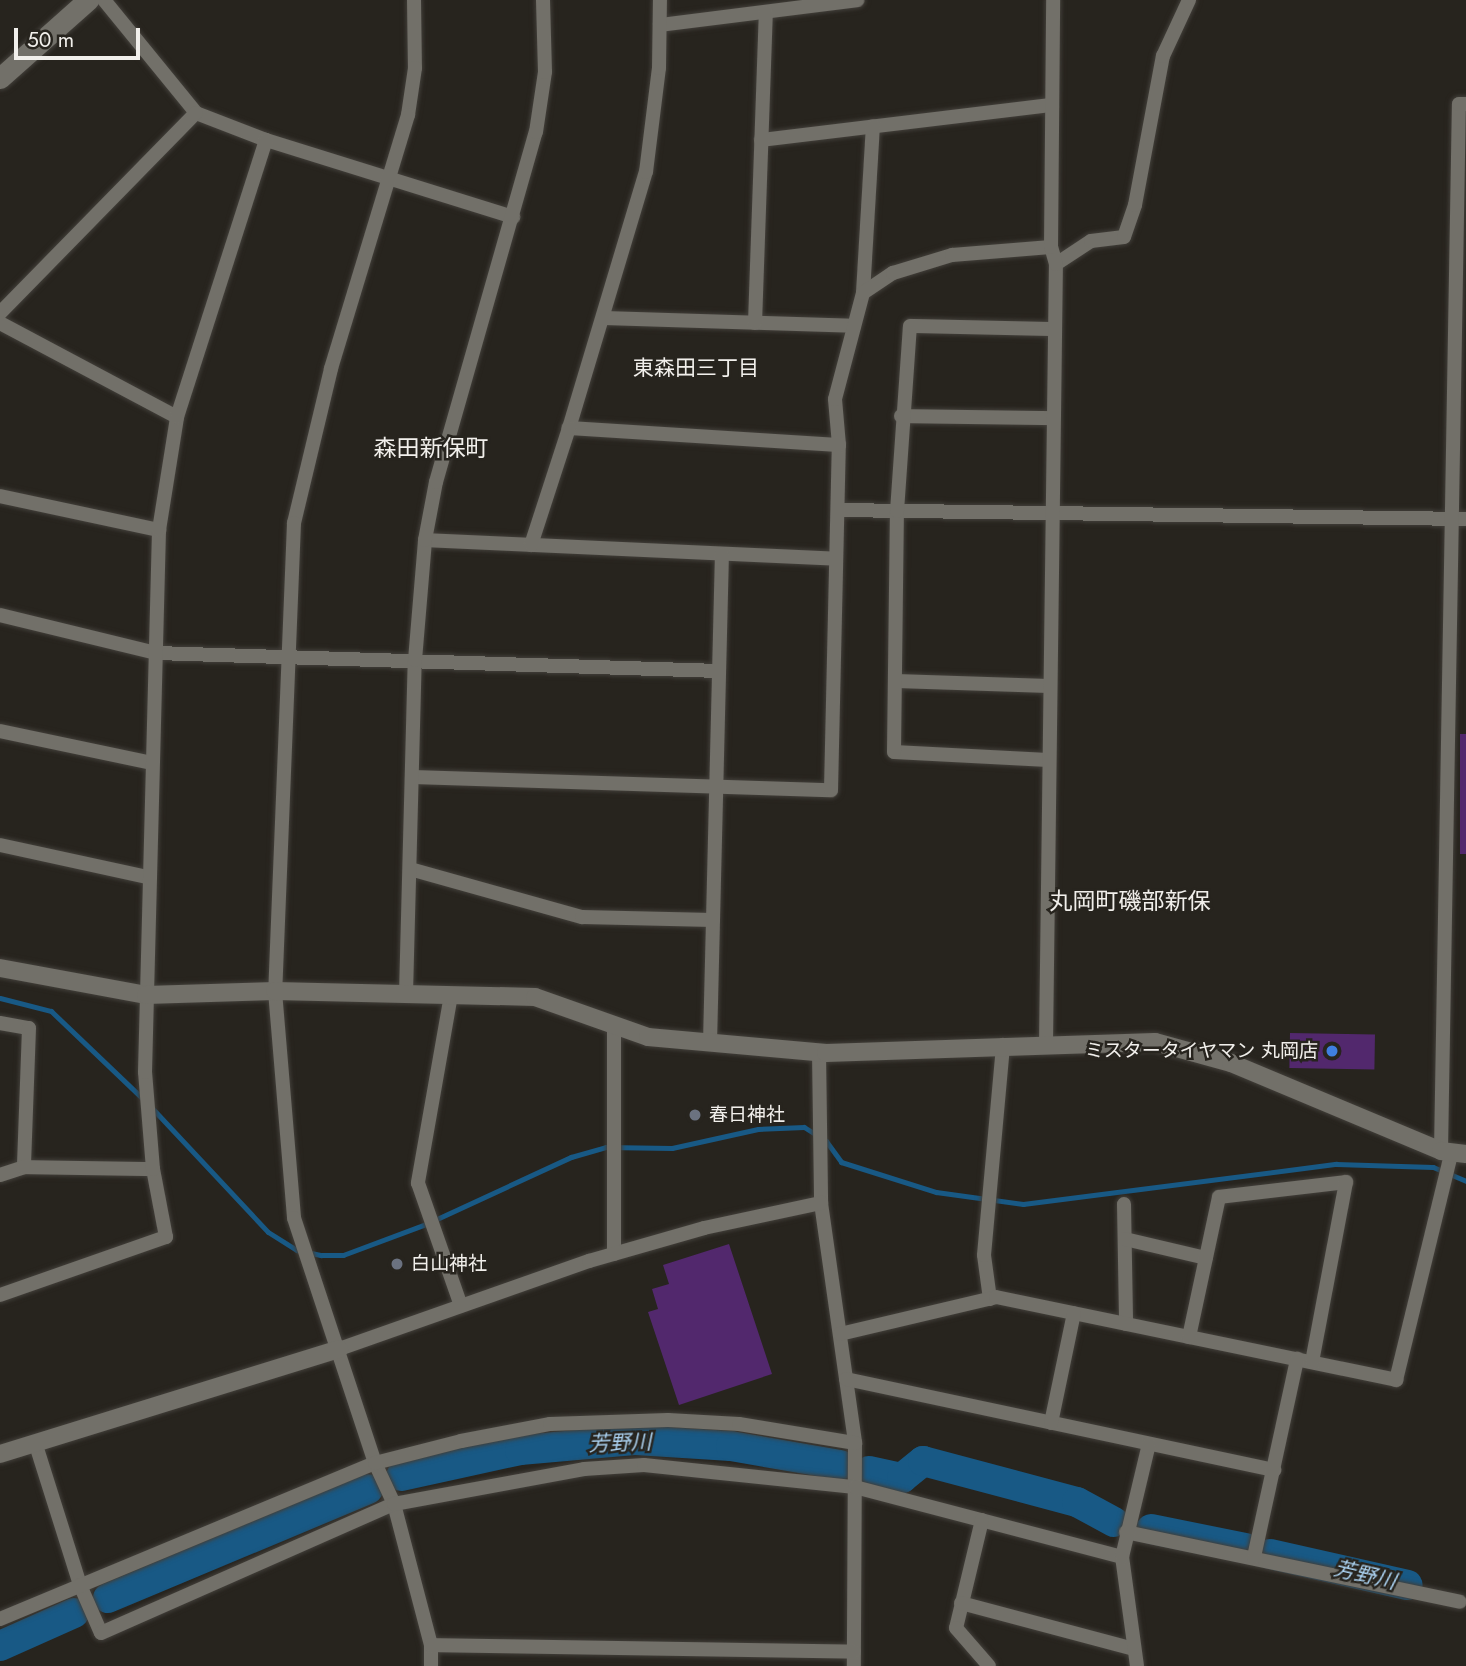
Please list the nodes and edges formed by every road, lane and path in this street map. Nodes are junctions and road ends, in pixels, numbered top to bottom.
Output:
1 (88, 0) edge
2 (104, 0) edge
3 (414, 0) edge
4 (543, 0) edge
5 (660, 0) edge
6 (857, 0) edge
7 (1053, 0) edge
8 (1189, 0) edge
9 (766, 12) junction
10 (660, 25) junction
11 (0, 78) edge
12 (1052, 104) junction
13 (1466, 104) edge
14 (195, 113) junction
15 (873, 126) junction
16 (265, 140) junction
17 (761, 140) junction
18 (392, 178) junction
19 (513, 217) junction
20 (1051, 247) junction
21 (1056, 264) junction
22 (863, 293) junction
23 (0, 313) edge
24 (603, 318) junction
25 (0, 323) edge
26 (755, 323) junction
27 (853, 326) junction
28 (1055, 329) junction
29 (901, 416) junction
30 (177, 417) junction
31 (1053, 418) junction
32 (569, 428) junction
33 (839, 445) junction
34 (0, 496) edge
35 (838, 510) junction
36 (897, 511) junction
37 (1052, 513) junction
38 (1459, 519) edge
39 (159, 530) junction
40 (425, 540) junction
41 (531, 545) junction
42 (722, 554) junction
43 (836, 559) junction
44 (0, 615) edge
45 (156, 653) junction
46 (287, 657) junction
47 (415, 660) junction
48 (719, 671) junction
49 (896, 681) junction
50 (1049, 686) junction
51 (0, 731) edge
52 (1048, 760) junction
53 (152, 763) junction
54 (412, 777) junction
55 (716, 786) junction
56 (0, 845) edge
57 (410, 869) junction
58 (148, 877) junction
59 (713, 920) junction
60 (0, 968) edge
61 (275, 991) junction
62 (406, 994) junction
63 (146, 995) junction
64 (451, 995) junction
65 (0, 1023) edge
66 (614, 1027) junction
67 (710, 1043) junction
68 (1046, 1044) junction
69 (1003, 1045) junction
70 (819, 1052) junction
71 (1453, 1153) edge
72 (24, 1167) junction
73 (153, 1169) junction
74 (0, 1175) edge
75 (821, 1203) junction
76 (1124, 1204) dead end
77 (1125, 1239) junction
78 (614, 1254) junction
79 (1206, 1258) junction
80 (0, 1295) edge
81 (990, 1298) junction
82 (461, 1306) junction
83 (1074, 1313) junction
84 (1125, 1324) junction
85 (840, 1334) junction
86 (1189, 1337) junction
87 (339, 1349) junction
88 (1304, 1360) junction
89 (846, 1379) junction
90 (1051, 1423) junction
91 (35, 1442) junction
92 (855, 1443) junction
93 (1149, 1444) junction
94 (0, 1454) edge
95 (375, 1463) junction
96 (1274, 1470) junction
97 (855, 1487) junction
98 (394, 1504) junction
99 (982, 1520) junction
100 (1126, 1532) junction
101 (1122, 1557) junction
102 (1254, 1557) junction
103 (80, 1585) junction
104 (1460, 1602) dead end
105 (961, 1604) junction
106 (0, 1619) edge
107 (431, 1645) junction
108 (1134, 1648) junction
109 (854, 1659) edge
110 (431, 1666) edge
111 (989, 1666) edge
112 (1137, 1666) edge

1 - 11 main road
2 - 14 street
3 - 18 street
4 - 19 street
5 - 10 street
6 - 9 street
7 - 12 street
8 - 21 street
9 - 10 street
9 - 17 street
10 - 24 street
12 - 15 street
12 - 20 street
13 - 38 street
14 - 16 street
14 - 23 street
15 - 17 street
15 - 22 street
16 - 18 street
16 - 30 street
17 - 26 street
18 - 19 street
18 - 46 street
19 - 40 street
20 - 21 street
20 - 22 street
21 - 28 street
22 - 27 street
24 - 26 street
24 - 32 street
25 - 30 street
26 - 27 street
27 - 33 street
28 - 29 street
28 - 31 street
29 - 31 street
29 - 36 street
30 - 39 street
31 - 37 street
32 - 33 street
32 - 41 street
33 - 35 street
34 - 39 street
35 - 36 street
35 - 43 street
36 - 37 street
36 - 49 street
37 - 38 street
37 - 50 street
38 - 71 street
39 - 45 street
40 - 41 street
40 - 47 street
41 - 42 street
42 - 43 street
42 - 48 street
43 - 55 street
44 - 45 street
45 - 46 street
45 - 53 street
46 - 47 street
46 - 61 street
47 - 48 street
47 - 54 street
48 - 55 street
49 - 50 street
49 - 52 street
50 - 52 street
51 - 53 street
52 - 68 street
53 - 58 street
54 - 55 street
54 - 57 street
55 - 59 street
56 - 58 street
57 - 59 street
57 - 62 street
58 - 63 street
59 - 67 street
60 - 63 street
61 - 62 street
61 - 63 street
61 - 87 street
62 - 64 street
63 - 73 street
64 - 66 street
64 - 82 street
65 - 72 street
66 - 67 street
66 - 78 street
67 - 70 street
68 - 69 street
68 - 71 street
69 - 70 street
69 - 81 street
70 - 75 street
71 - 88 street
72 - 73 street
72 - 74 street
73 - 80 street
75 - 78 street
75 - 85 street
76 - 77 street
77 - 79 street
77 - 84 street
78 - 82 street
79 - 86 street
79 - 88 street
81 - 83 street
81 - 85 street
82 - 87 street
83 - 84 street
83 - 90 street
84 - 86 street
85 - 89 street
86 - 88 street
87 - 91 street
87 - 95 street
88 - 96 street
89 - 90 street
89 - 92 street
90 - 93 street
91 - 94 street
91 - 103 street
92 - 95 street
92 - 97 street
93 - 96 street
93 - 100 street
95 - 98 street
95 - 103 street
96 - 102 street
97 - 98 street
97 - 99 street
97 - 109 street
98 - 103 street
98 - 107 street
99 - 101 street
99 - 105 street
100 - 101 street
100 - 102 street
101 - 108 street
102 - 104 street
103 - 106 street
105 - 108 street
105 - 111 street
107 - 109 street
107 - 110 street
108 - 112 street

